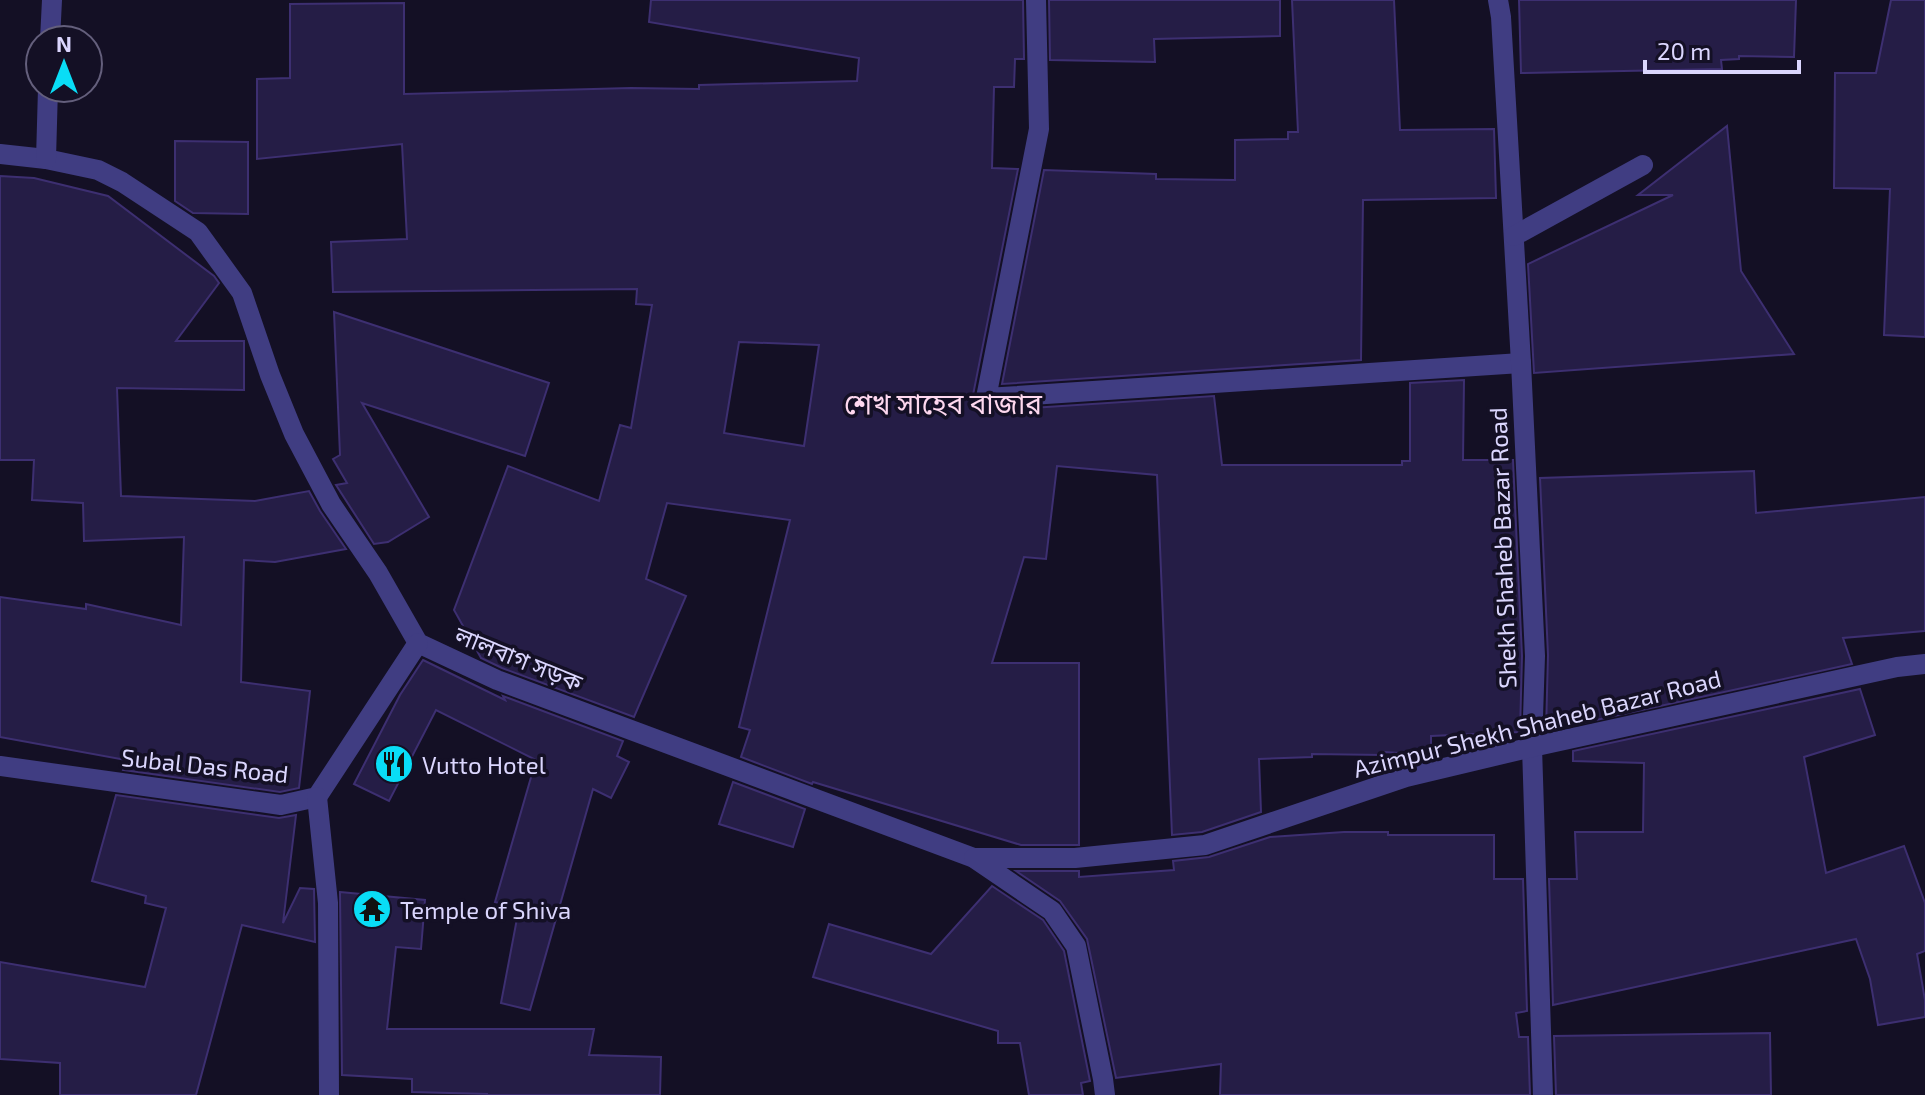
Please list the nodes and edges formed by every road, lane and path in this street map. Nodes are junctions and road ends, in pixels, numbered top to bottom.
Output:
1 (52, 0) edge
2 (1036, 0) edge
3 (1498, 0) edge
4 (51, 24) edge
5 (48, 104) edge
6 (0, 154) edge
7 (46, 159) junction
8 (1643, 165) dead end
9 (1514, 236) junction
10 (1521, 363) junction
11 (418, 643) junction
12 (1925, 664) edge
13 (1532, 747) junction
14 (0, 766) edge
15 (317, 797) junction
16 (974, 858) junction
17 (329, 1095) edge
18 (1105, 1095) edge
19 (1543, 1095) edge

1 - 4 street
2 - 10 street
3 - 9 street, Shekh Shaheb Bazar Road
5 - 7 street
6 - 7 street, লালবাগ সড়ক
7 - 11 street, লালবাগ সড়ক
8 - 9 street
9 - 10 street, Shekh Shaheb Bazar Road
10 - 13 street, Shekh Shaheb Bazar Road
11 - 15 street, Subal Das Road
11 - 16 street, লালবাগ সড়ক
12 - 13 street, Azimpur Shekh Shaheb Bazar Road
13 - 16 street, Azimpur Shekh Shaheb Bazar Road
13 - 19 street, Shekh Shaheb Bazar Road
14 - 15 street, Subal Das Road
15 - 17 street
16 - 18 street, লালবাগ সড়ক

